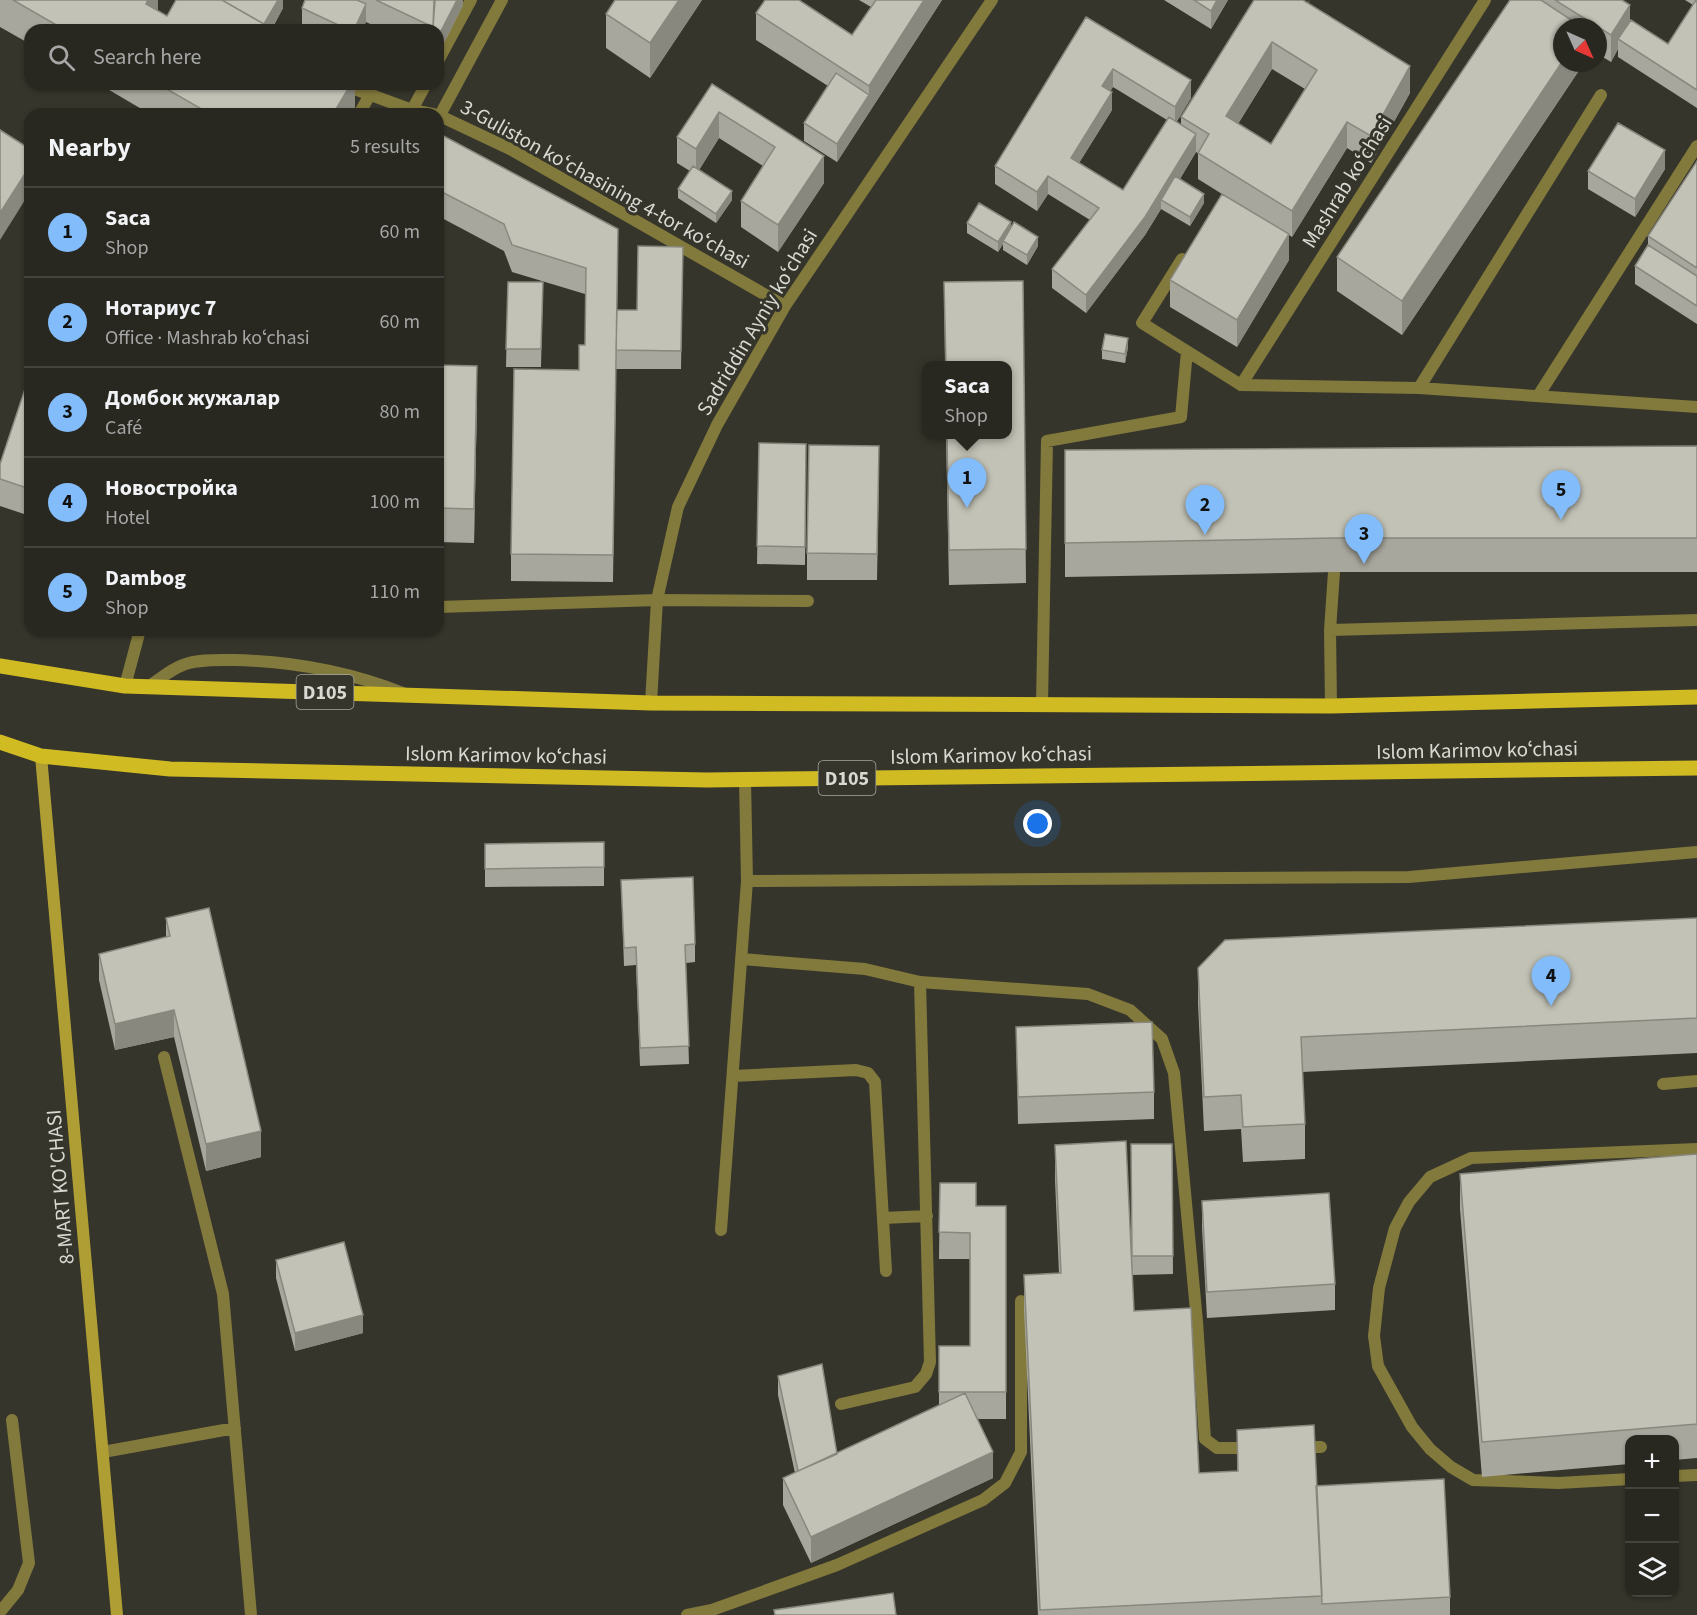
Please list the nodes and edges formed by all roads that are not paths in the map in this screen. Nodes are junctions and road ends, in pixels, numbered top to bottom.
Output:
1 (471, 0) edge
2 (502, 0) edge
3 (992, 0) edge
4 (1485, 0) edge
5 (444, 50) edge
6 (362, 90) edge
7 (423, 90) edge
8 (372, 93) junction
9 (1601, 95) dead end
10 (363, 108) edge
11 (407, 108) edge
12 (413, 108) edge
13 (441, 108) edge
14 (444, 118) edge
15 (1697, 146) edge
16 (1182, 259) edge
17 (785, 306) junction
18 (1187, 351) junction
19 (1241, 385) junction
20 (1419, 388) junction
21 (1538, 396) junction
22 (1697, 407) edge
23 (1334, 572) edge
24 (657, 600) junction
25 (808, 601) dead end
26 (444, 607) edge
27 (1697, 620) edge
28 (1330, 630) junction
29 (138, 636) edge
30 (0, 666) edge
31 (125, 686) junction
32 (148, 687) junction
33 (407, 695) junction
34 (1697, 697) edge
35 (651, 703) junction
36 (1042, 704) junction
37 (1331, 706) junction
38 (0, 742) edge
39 (41, 756) junction
40 (1697, 768) edge
41 (745, 779) junction
42 (1697, 852) edge
43 (747, 881) junction
44 (741, 959) junction
45 (920, 982) junction
46 (164, 1057) dead end
47 (733, 1076) junction
48 (1697, 1081) edge
49 (1663, 1084) dead end
50 (1697, 1149) edge
51 (927, 1216) junction
52 (883, 1218) junction
53 (721, 1230) dead end
54 (886, 1271) dead end
55 (1021, 1301) dead end
56 (841, 1404) dead end
57 (12, 1420) dead end
58 (235, 1428) junction
59 (1286, 1447) edge
60 (1321, 1447) dead end
61 (1263, 1448) edge
62 (104, 1452) junction
63 (1697, 1475) edge
64 (1679, 1476) edge
65 (1625, 1479) edge
66 (0, 1612) edge
67 (117, 1615) edge
68 (251, 1615) edge
69 (687, 1615) edge

1 - 5 street
2 - 13 street
3 - 17 street, Sadriddin Ayniy koʻchasi
4 - 19 street, Mashrab koʻchasi
6 - 8 street, 3-Guliston koʻchasining 4-tor koʻchasi
7 - 12 street
8 - 10 street
8 - 11 street, 3-Guliston koʻchasining 4-tor koʻchasi
9 - 20 street
14 - 17 street, 3-Guliston koʻchasining 4-tor koʻchasi
15 - 21 street
16 - 18 street
17 - 24 street, Sadriddin Ayniy koʻchasi
18 - 19 street
18 - 36 street
19 - 20 street
20 - 21 street
21 - 22 street
23 - 28 street
24 - 25 street
24 - 26 street
24 - 35 street, Sadriddin Ayniy koʻchasi
27 - 28 street
28 - 37 street
29 - 31 street
30 - 31 main road, D105
31 - 32 main road, D105
32 - 33 main road, D105
32 - 33 street
33 - 35 main road, D105
34 - 37 main road, D105
35 - 36 main road, D105
36 - 37 main road, D105
38 - 39 main road, Islom Karimov koʻchasi / D105
39 - 41 main road, Islom Karimov koʻchasi / D105
39 - 62 street, 8-MART KO'CHASI
40 - 41 main road, Islom Karimov koʻchasi / D105
41 - 43 street
42 - 43 street
43 - 44 street
44 - 45 street
44 - 47 street
45 - 51 street
45 - 61 street
46 - 58 street
47 - 52 street
47 - 53 street
48 - 49 street
50 - 65 street
51 - 52 street
51 - 56 street
52 - 54 street
55 - 69 street
57 - 66 street
58 - 62 street
58 - 68 street
59 - 60 street
62 - 67 street, 8-MART KO'CHASI
63 - 64 street

